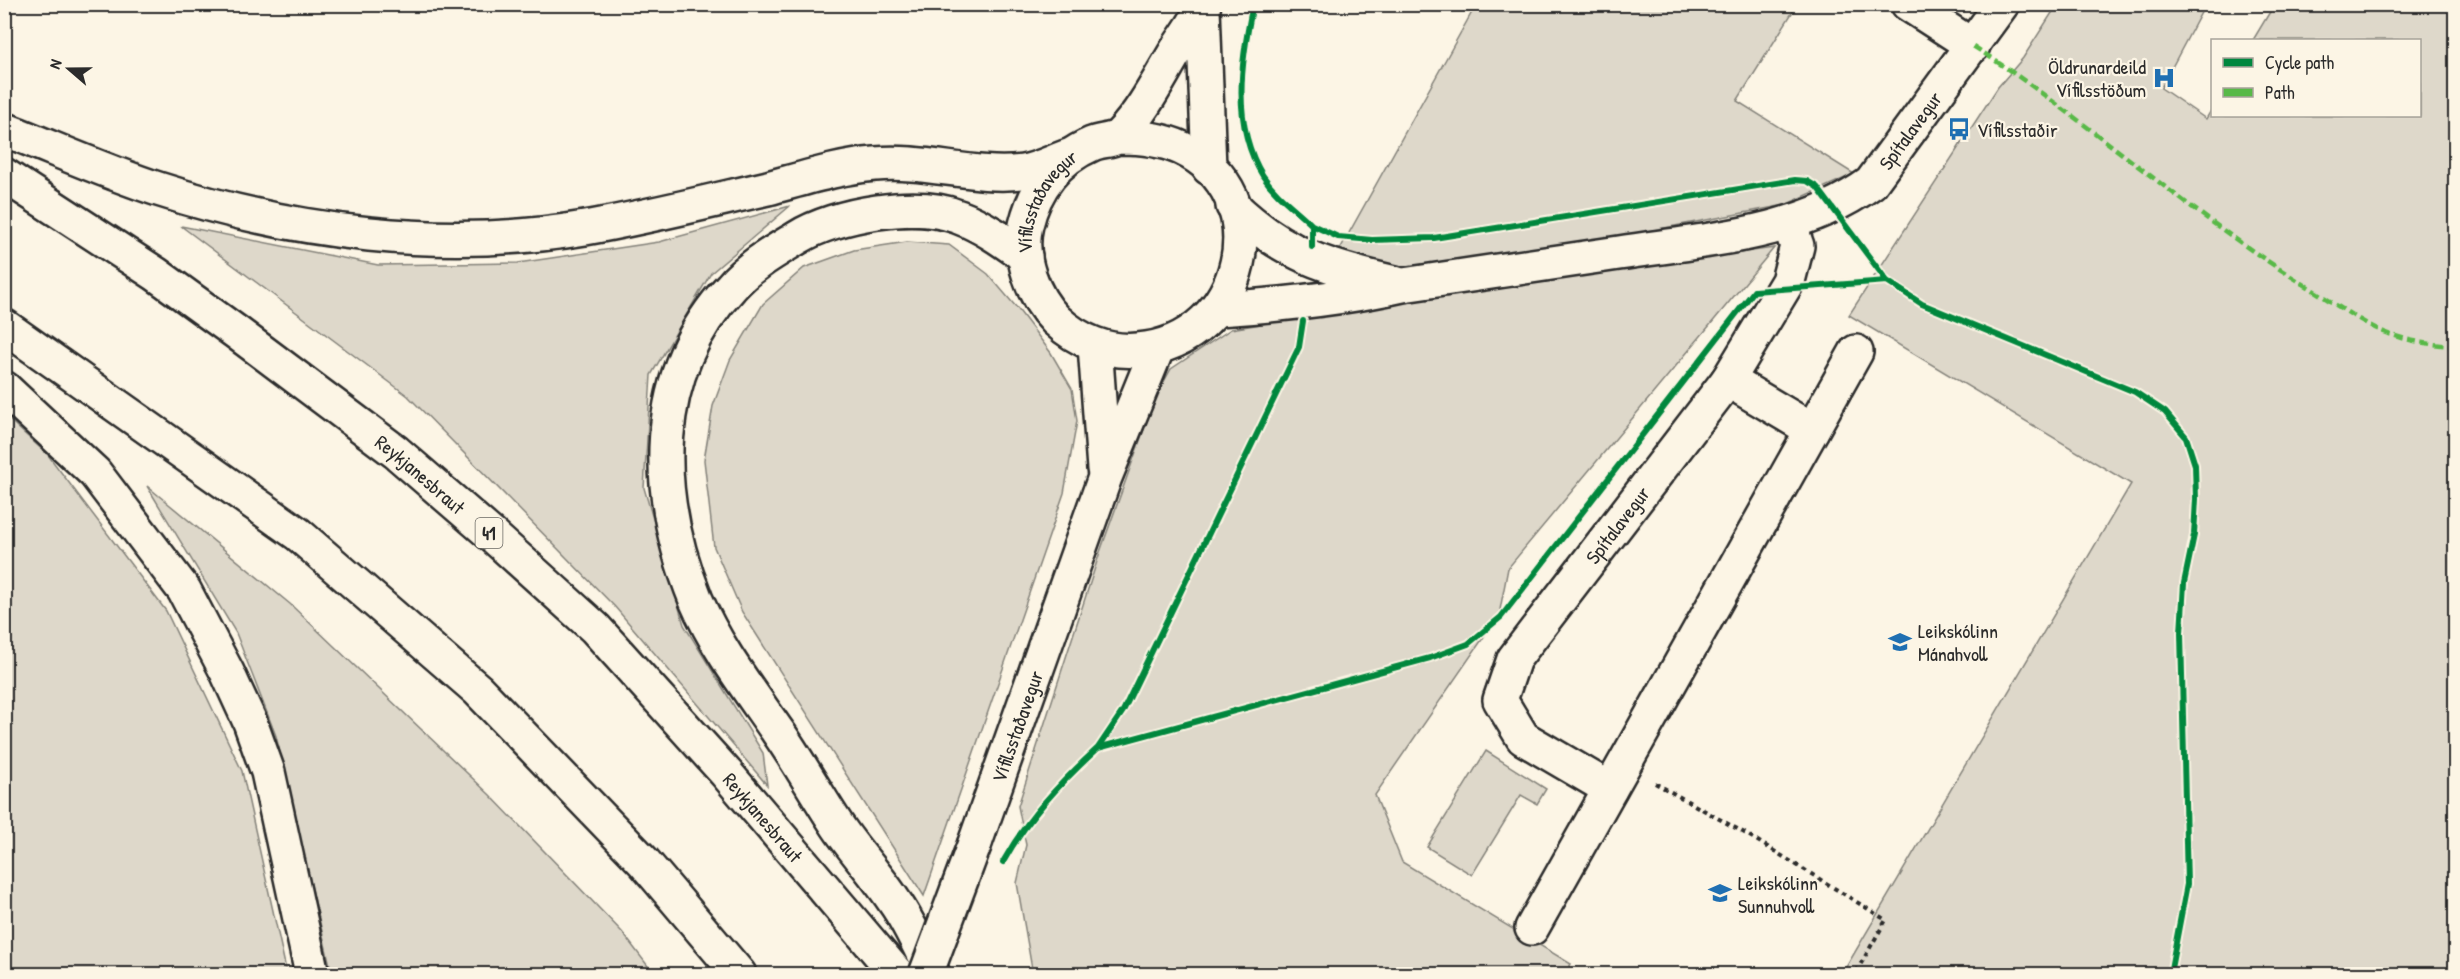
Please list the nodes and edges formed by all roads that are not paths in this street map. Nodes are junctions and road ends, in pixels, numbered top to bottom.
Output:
1 (1908, 4) edge
2 (2002, 4) edge
3 (1203, 6) edge
4 (1973, 46) junction
5 (4, 129) edge
6 (1120, 136) junction
7 (1069, 156) junction
8 (1209, 168) junction
9 (4, 175) edge
10 (1233, 207) junction
11 (1790, 223) junction
12 (1025, 256) junction
13 (1403, 285) junction
14 (1218, 309) junction
15 (4, 326) edge
16 (1095, 345) junction
17 (1157, 349) junction
18 (1856, 352) dead end
19 (1728, 380) junction
20 (4, 388) edge
21 (1812, 430) junction
22 (1105, 477) junction
23 (1617, 777) junction
24 (1532, 928) dead end
25 (312, 975) edge
26 (739, 975) edge
27 (897, 975) edge
28 (926, 975) edge
29 (933, 975) edge

1 - 4 main road
2 - 4 main road, Spítalavegur
3 - 6 main road
3 - 8 main road
4 - 11 main road, Spítalavegur
5 - 7 main road
6 - 7 main road, Vífilsstaðavegur
6 - 8 main road, Vífilsstaðavegur
7 - 12 main road, Vífilsstaðavegur
8 - 10 main road, Vífilsstaðavegur
9 - 27 main road, Reykjanesbraut / 41
10 - 13 main road, Spítalavegur
10 - 14 main road, Vífilsstaðavegur
11 - 13 main road, Spítalavegur
11 - 19 main road, Spítalavegur
12 - 16 main road, Vífilsstaðavegur
12 - 29 main road
13 - 14 main road, Spítalavegur
14 - 17 main road, Vífilsstaðavegur
15 - 26 main road
16 - 17 main road, Vífilsstaðavegur
16 - 22 main road, Vífilsstaðavegur
17 - 22 main road, Vífilsstaðavegur
18 - 21 main road
19 - 21 main road
19 - 23 main road, Spítalavegur
20 - 25 main road
21 - 23 main road
22 - 28 main road, Vífilsstaðavegur, bridge
23 - 24 main road

